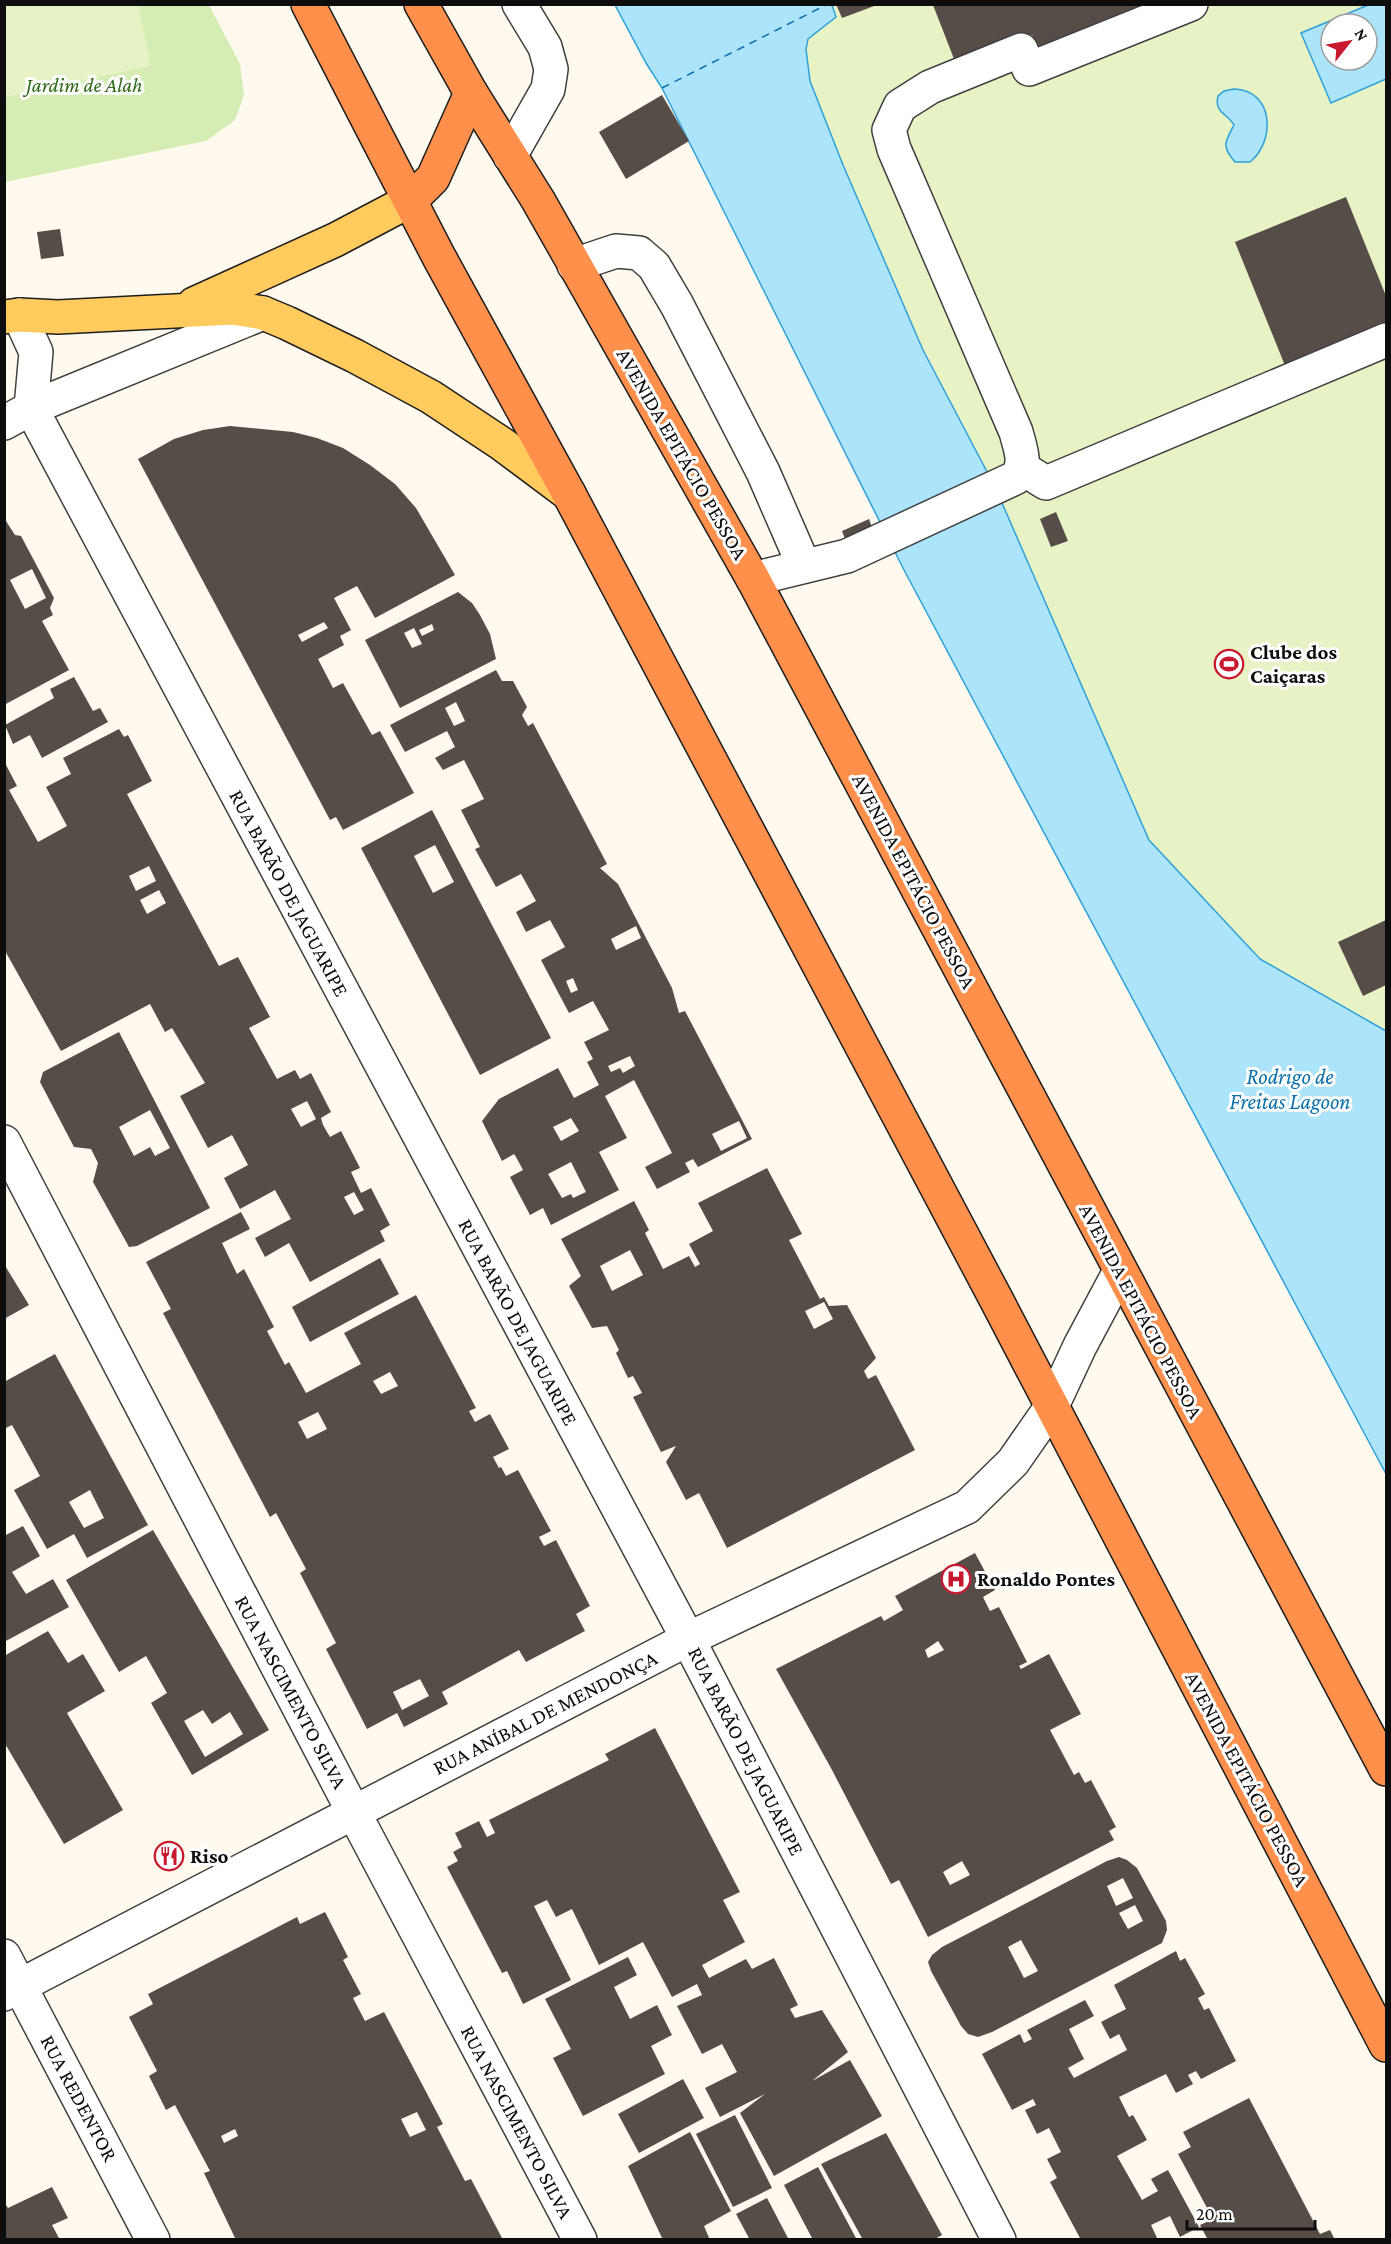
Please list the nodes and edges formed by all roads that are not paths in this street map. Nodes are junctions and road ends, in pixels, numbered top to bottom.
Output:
1 (308, 4) edge
2 (421, 4) edge
3 (519, 4) edge
4 (1191, 4) edge
5 (471, 93) junction
6 (510, 156) junction
7 (411, 200) junction
8 (574, 265) junction
9 (181, 310) junction
10 (263, 314) junction
11 (12, 316) edge
12 (1386, 340) edge
13 (18, 415) edge
14 (1018, 473) junction
15 (569, 494) junction
16 (804, 566) junction
17 (753, 579) junction
18 (4, 1142) edge
19 (1120, 1271) junction
20 (1052, 1406) junction
21 (688, 1639) junction
22 (1386, 1769) edge
23 (354, 1813) junction
24 (4, 1956) edge
25 (12, 1989) edge
26 (1386, 2045) edge
27 (153, 2240) edge
28 (580, 2240) edge
29 (999, 2240) edge

1 - 7 highway, AVENIDA EPITÁCIO PESSOA
2 - 5 highway, AVENIDA EPITÁCIO PESSOA
3 - 6 street
4 - 14 street
5 - 6 highway, AVENIDA EPITÁCIO PESSOA
5 - 7 highway
6 - 8 highway, AVENIDA EPITÁCIO PESSOA
7 - 9 main road, AVENIDA EPITÁCIO PESSOA
7 - 15 highway, AVENIDA EPITÁCIO PESSOA
8 - 16 street
8 - 17 highway, AVENIDA EPITÁCIO PESSOA
9 - 10 main road, AVENIDA EPITÁCIO PESSOA
9 - 11 main road, AVENIDA EPITÁCIO PESSOA
10 - 13 street
10 - 15 main road, AVENIDA EPITÁCIO PESSOA
11 - 13 street
12 - 14 street
13 - 21 street, RUA BARÃO DE JAGUARIPE
14 - 16 street
15 - 20 highway, AVENIDA EPITÁCIO PESSOA
16 - 17 street
17 - 19 highway, AVENIDA EPITÁCIO PESSOA
18 - 23 street, RUA NASCIMENTO SILVA
19 - 20 street, RUA ANÍBAL DE MENDONÇA
19 - 22 highway, AVENIDA EPITÁCIO PESSOA
20 - 21 street, RUA ANÍBAL DE MENDONÇA
20 - 26 highway, AVENIDA EPITÁCIO PESSOA
21 - 23 street, RUA ANÍBAL DE MENDONÇA
21 - 29 street, RUA BARÃO DE JAGUARIPE
23 - 25 street, RUA ANÍBAL DE MENDONÇA
23 - 28 street, RUA NASCIMENTO SILVA
24 - 25 street, RUA REDENTOR
25 - 27 street, RUA REDENTOR

